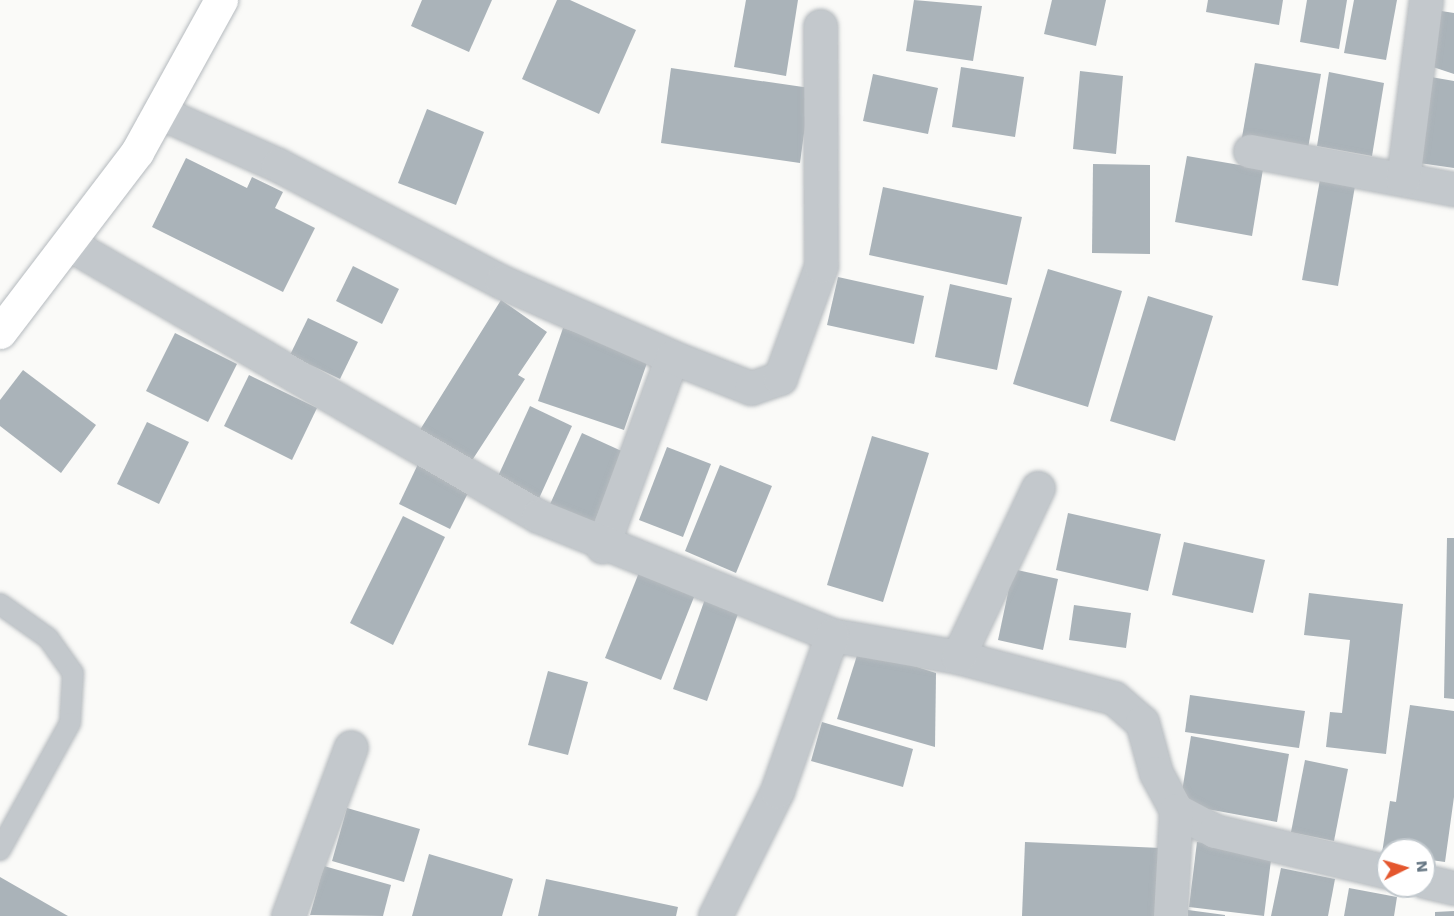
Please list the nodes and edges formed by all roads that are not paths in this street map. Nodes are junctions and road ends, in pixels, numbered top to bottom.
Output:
1 (220, 0) edge
2 (1426, 0) edge
3 (820, 26) dead end
4 (159, 112) junction
5 (1250, 152) dead end
6 (1403, 179) junction
7 (1454, 189) edge
8 (70, 245) junction
9 (0, 332) edge
10 (672, 357) junction
11 (1038, 488) dead end
12 (602, 547) junction
13 (0, 604) edge
14 (832, 635) junction
15 (958, 657) junction
16 (351, 747) dead end
17 (1176, 810) junction
18 (0, 850) edge
19 (1376, 869) edge
20 (1436, 884) edge
21 (1454, 888) edge
22 (288, 916) edge
23 (715, 916) edge
24 (1170, 916) edge

1 - 4 main road
2 - 6 street
3 - 10 street
4 - 8 main road
4 - 10 street
5 - 6 street
6 - 7 street
8 - 9 main road
8 - 12 street
10 - 12 street
11 - 15 street
12 - 14 street
13 - 18 lane
14 - 15 street
14 - 23 street
15 - 17 street
16 - 22 street
17 - 19 street
17 - 24 street
20 - 21 street

